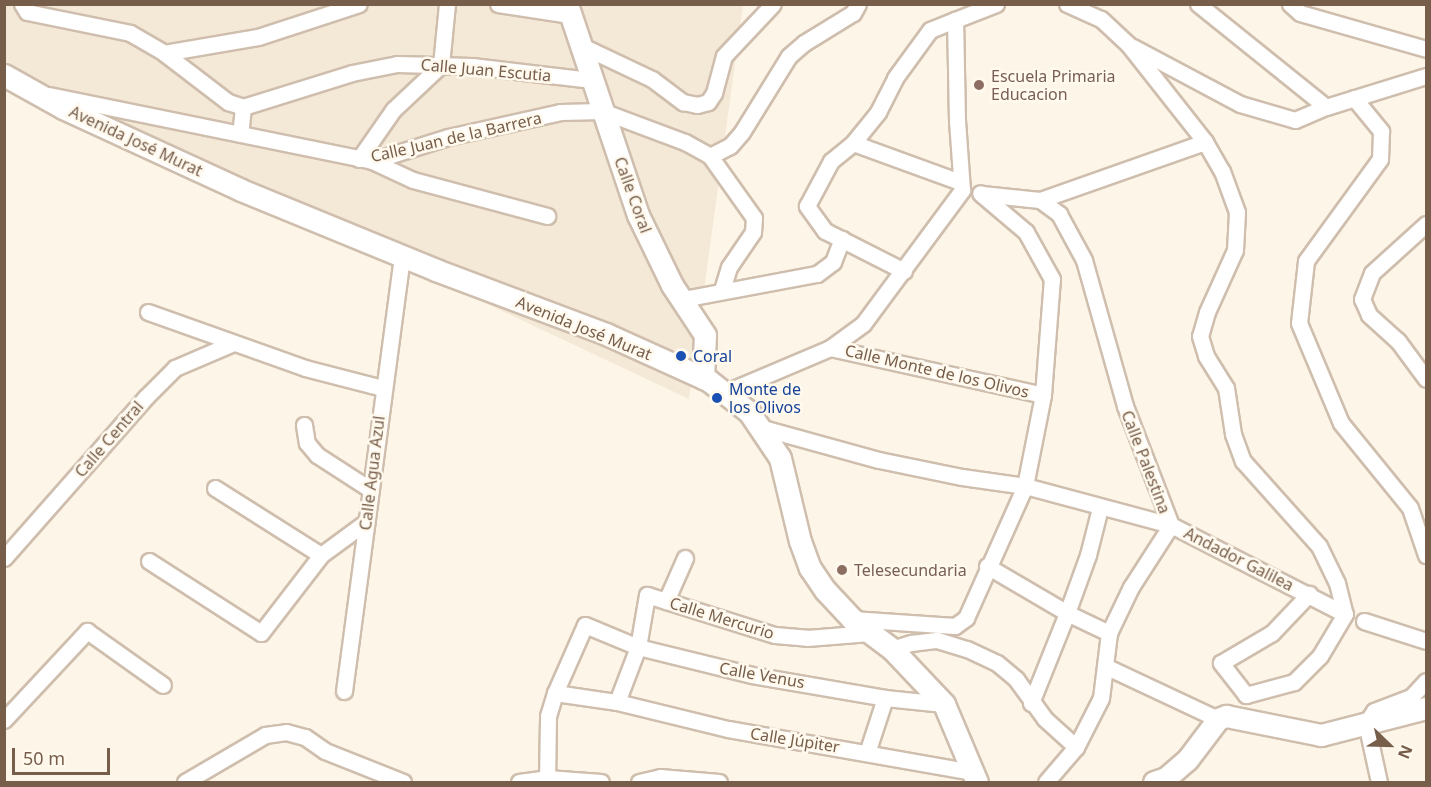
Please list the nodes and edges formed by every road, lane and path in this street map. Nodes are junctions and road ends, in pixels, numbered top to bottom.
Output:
1 (22, 4) edge
2 (360, 4) edge
3 (447, 4) edge
4 (498, 4) edge
5 (773, 4) edge
6 (858, 4) edge
7 (996, 4) edge
8 (1067, 4) edge
9 (1198, 4) edge
10 (1298, 7) edge
11 (568, 10) edge
12 (955, 20) junction
13 (1128, 44) junction
14 (580, 45) junction
15 (1426, 49) edge
16 (164, 53) junction
17 (441, 65) junction
18 (4, 75) edge
19 (1426, 76) edge
20 (591, 80) junction
21 (35, 92) junction
22 (1354, 98) junction
23 (243, 107) junction
24 (1326, 107) junction
25 (602, 111) junction
26 (240, 134) junction
27 (853, 143) junction
28 (1208, 148) junction
29 (710, 156) junction
30 (365, 160) junction
31 (961, 186) junction
32 (980, 193) junction
33 (1040, 200) junction
34 (547, 216) dead end
35 (1426, 224) edge
36 (842, 239) junction
37 (402, 256) junction
38 (904, 271) junction
39 (722, 290) junction
40 (683, 299) junction
41 (148, 312) dead end
42 (231, 344) junction
43 (830, 348) junction
44 (703, 378) junction
45 (1426, 379) edge
46 (382, 388) junction
47 (724, 393) junction
48 (1043, 395) junction
49 (304, 425) dead end
50 (759, 427) junction
51 (1025, 486) junction
52 (215, 488) dead end
53 (371, 490) junction
54 (1100, 507) junction
55 (366, 522) junction
56 (1171, 525) junction
57 (321, 555) junction
58 (1426, 555) edge
59 (4, 558) edge
60 (685, 558) dead end
61 (149, 561) dead end
62 (987, 566) junction
63 (1309, 594) junction
64 (666, 601) junction
65 (1067, 614) junction
66 (1344, 614) junction
67 (852, 619) junction
68 (1364, 621) dead end
69 (870, 633) junction
70 (1109, 633) junction
71 (1426, 641) edge
72 (638, 647) junction
73 (892, 649) junction
74 (1107, 667) junction
75 (1426, 681) edge
76 (163, 685) dead end
77 (344, 691) dead end
78 (555, 693) junction
79 (1246, 695) junction
80 (885, 698) junction
81 (617, 702) junction
82 (1031, 703) junction
83 (944, 704) junction
84 (1426, 708) edge
85 (1222, 718) junction
86 (4, 720) edge
87 (1366, 723) junction
88 (1076, 747) junction
89 (867, 753) junction
90 (206, 776) edge
91 (975, 777) edge
92 (547, 780) edge
93 (401, 782) edge
94 (185, 783) edge
95 (519, 783) edge
96 (601, 783) edge
97 (639, 783) edge
98 (719, 783) edge
99 (1046, 783) edge
100 (1154, 783) edge
101 (1379, 783) edge

1 - 16 street
2 - 16 street
3 - 17 street
4 - 11 street
5 - 14 street
6 - 29 street
7 - 12 street
8 - 13 street
9 - 24 street
10 - 15 street
11 - 14 street, Calle Coral
12 - 27 street
12 - 31 street
13 - 24 street
13 - 28 street
14 - 20 street, Calle Coral
16 - 23 street
17 - 20 street, Calle Juan Escutia
17 - 23 street, Calle Juan Escutia
17 - 30 street
18 - 21 street, Avenida José Murat
19 - 22 street
20 - 25 street, Calle Coral
21 - 26 street, Calle Juan de la Barrera
21 - 37 street, Avenida José Murat
22 - 24 street
22 - 58 street
23 - 26 street
25 - 29 street
25 - 30 street, Calle Juan de la Barrera
25 - 40 street, Calle Coral
26 - 30 street, Calle Juan de la Barrera
27 - 31 street
27 - 36 street
28 - 33 street
28 - 66 street
29 - 39 street
30 - 34 street
31 - 32 street
31 - 38 street, Calle Monte de los Olivos
32 - 33 street
32 - 48 street
33 - 56 street, Calle Palestina
35 - 45 street
36 - 38 street
36 - 39 street
37 - 44 street, Avenida José Murat
37 - 46 street, Calle Agua Azul
38 - 43 street, Calle Monte de los Olivos
39 - 40 street
40 - 44 street, Calle Coral
41 - 42 street
42 - 46 street
42 - 59 street, Calle Central
43 - 47 street, Calle Monte de los Olivos
43 - 48 street, Calle Monte de los Olivos
44 - 47 street, Avenida José Murat
46 - 53 street, Calle Agua Azul
47 - 50 street, Avenida José Murat
48 - 51 street
49 - 53 street
50 - 51 street, Andador Galilea
50 - 67 street, Avenida José Murat
51 - 54 street, Andador Galilea
51 - 62 street
52 - 57 street
53 - 55 street, Calle Agua Azul
54 - 56 street, Andador Galilea
54 - 65 street
55 - 57 street
55 - 77 street, Calle Agua Azul
56 - 63 street, Andador Galilea
56 - 70 street, Calle Palestina
57 - 61 street
60 - 64 street
62 - 65 street
62 - 67 street
63 - 66 street, Andador Galilea
63 - 79 street
64 - 69 street, Calle Mercurio
64 - 72 street, Calle Mercurio
65 - 70 street
65 - 82 street
66 - 79 street
67 - 69 street, Avenida José Murat
68 - 71 street
69 - 73 street, Avenida José Murat
70 - 74 street, Calle Palestina
72 - 78 street, Calle Venus
72 - 80 street, Calle Venus
72 - 81 street
73 - 82 street
73 - 83 street, Avenida José Murat
74 - 85 street
74 - 88 street, Calle Palestina
75 - 87 street
76 - 86 street
78 - 81 street, Calle Júpiter
78 - 92 street
79 - 85 street
80 - 83 street, Calle Venus
80 - 89 street
81 - 89 street, Calle Júpiter
82 - 88 street
83 - 91 street, Avenida José Murat
84 - 87 street
85 - 87 street
85 - 100 street
87 - 101 street
88 - 99 street, Calle Palestina
89 - 91 street, Calle Júpiter
90 - 93 street
90 - 94 street
92 - 95 street
92 - 96 street
97 - 98 street

